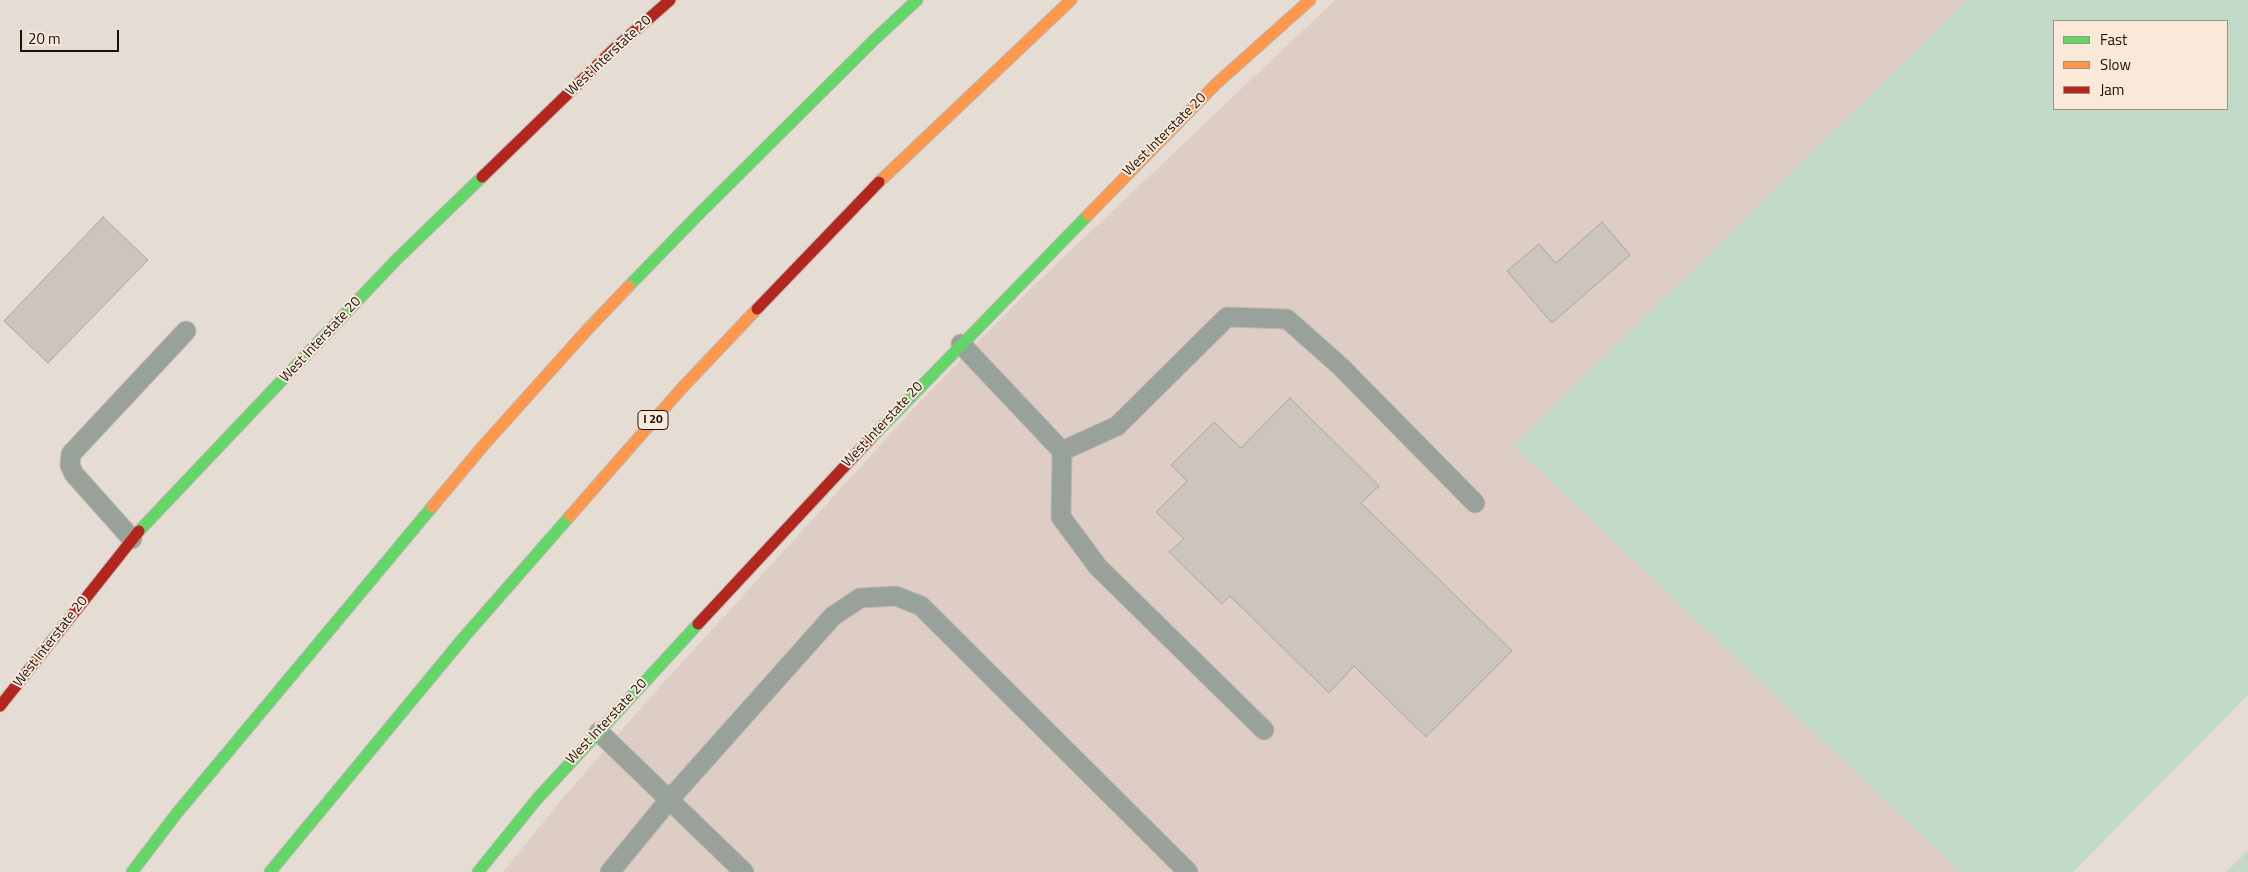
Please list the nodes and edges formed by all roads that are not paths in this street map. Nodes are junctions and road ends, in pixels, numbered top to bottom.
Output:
1 (670, 0) edge
2 (917, 0) edge
3 (1071, 0) edge
4 (1310, 0) edge
5 (186, 331) dead end
6 (961, 344) junction
7 (1062, 451) junction
8 (1475, 503) dead end
9 (132, 539) junction
10 (0, 706) edge
11 (1264, 730) dead end
12 (599, 732) junction
13 (669, 800) junction
14 (132, 872) edge
15 (270, 872) edge
16 (478, 872) edge
17 (610, 872) edge
18 (744, 872) edge
19 (1188, 872) edge

1 - 9 main road, West Interstate 20
2 - 14 main road
3 - 15 main road, I 20
4 - 6 main road, West Interstate 20
5 - 9 lane
6 - 7 lane
6 - 12 main road, West Interstate 20
7 - 8 lane
7 - 11 lane
9 - 10 main road, West Interstate 20
12 - 13 lane
12 - 16 main road, West Interstate 20
13 - 17 lane
13 - 18 lane
13 - 19 lane

